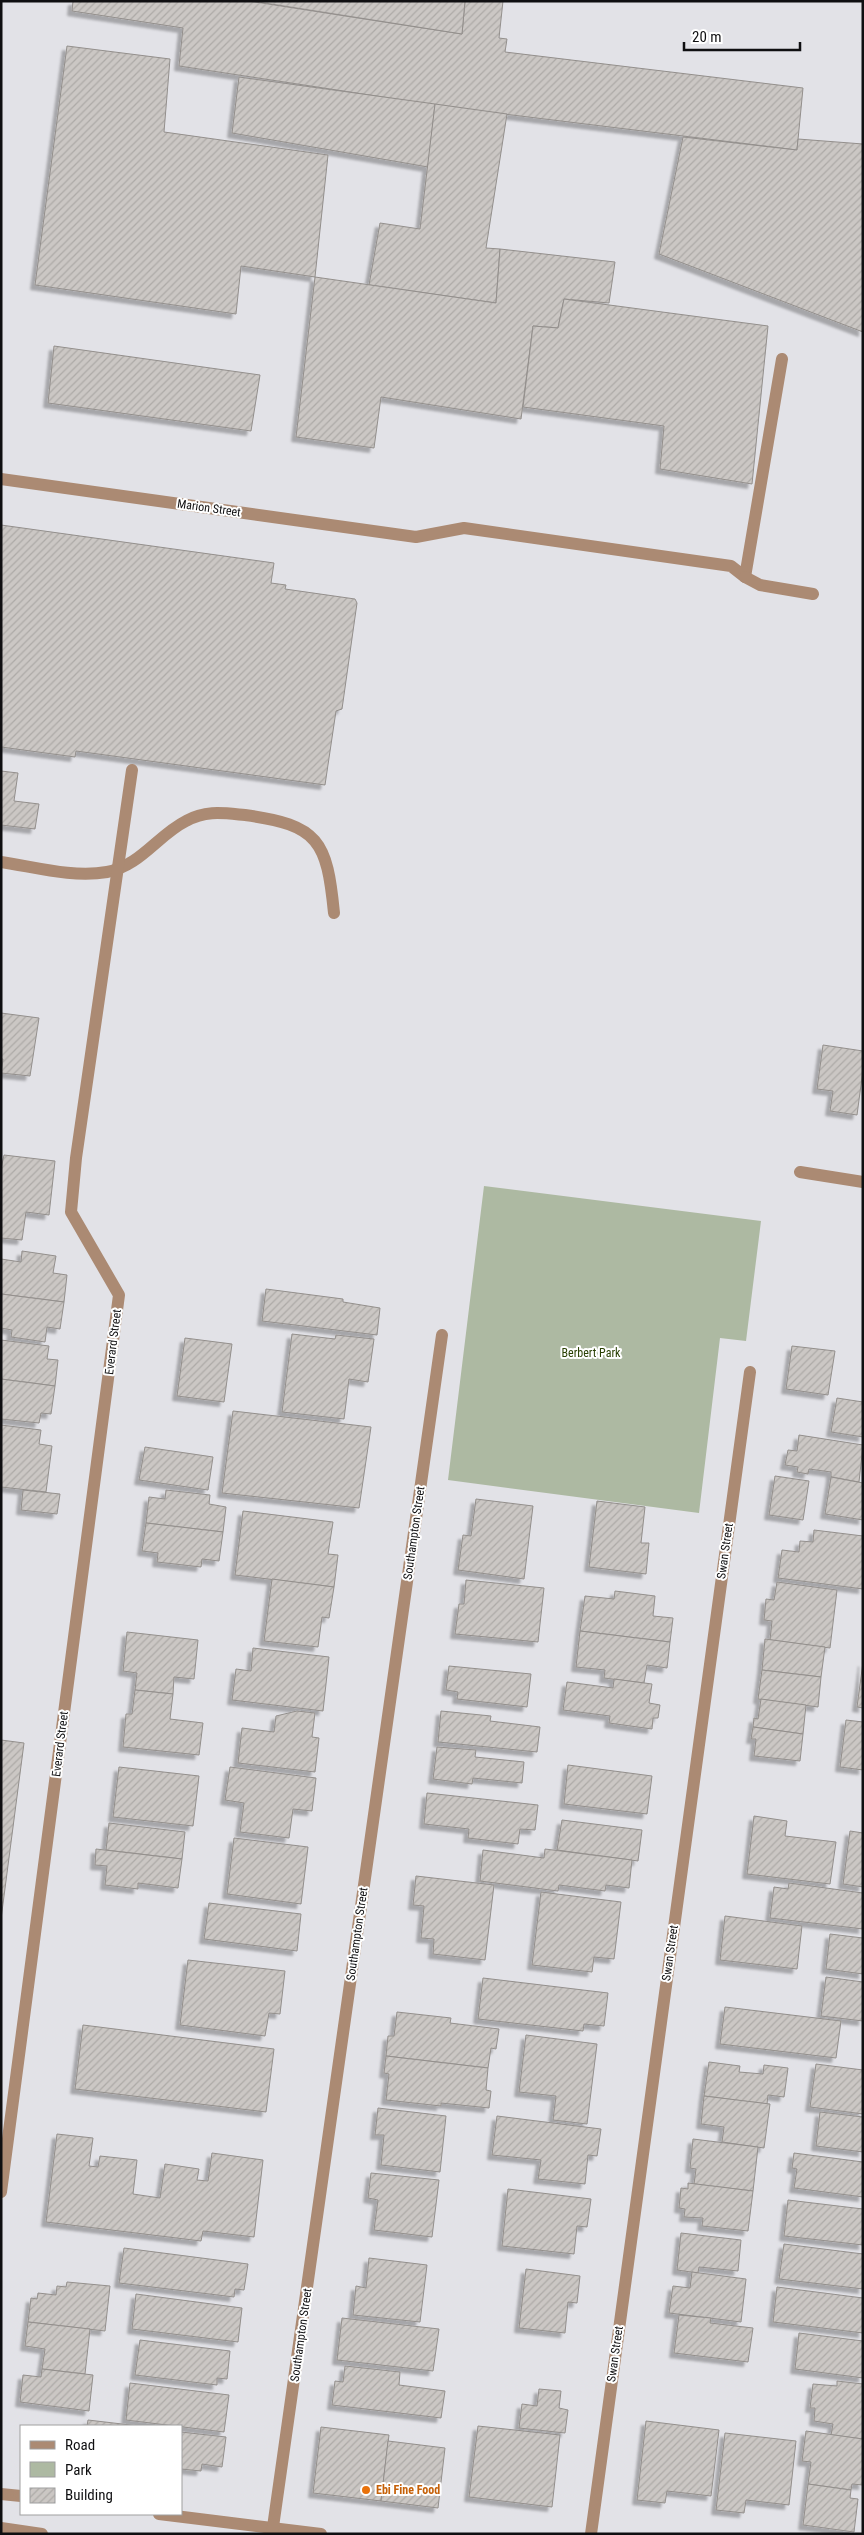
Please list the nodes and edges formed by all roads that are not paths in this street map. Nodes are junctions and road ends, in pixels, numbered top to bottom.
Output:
1 (782, 359) dead end
2 (1, 479) edge
3 (745, 577) junction
4 (813, 594) dead end
5 (132, 770) dead end
6 (1, 862) edge
7 (118, 868) junction
8 (334, 913) dead end
9 (800, 1172) dead end
10 (863, 1182) edge
11 (442, 1335) dead end
12 (750, 1372) dead end
13 (1, 2192) edge
14 (1, 2494) edge
15 (20, 2496) edge
16 (166, 2515) edge
17 (1, 2528) edge
18 (273, 2531) edge
19 (42, 2534) edge
20 (321, 2534) edge
21 (591, 2534) edge

1 - 3 street
2 - 3 street, Marion Street
3 - 4 street, Marion Street
5 - 7 street
6 - 7 street
7 - 8 street
7 - 13 street, Everard Street
9 - 10 street
11 - 18 street, Southampton Street
12 - 21 street, Swan Street
14 - 15 street
16 - 18 street
17 - 19 street
18 - 20 street

